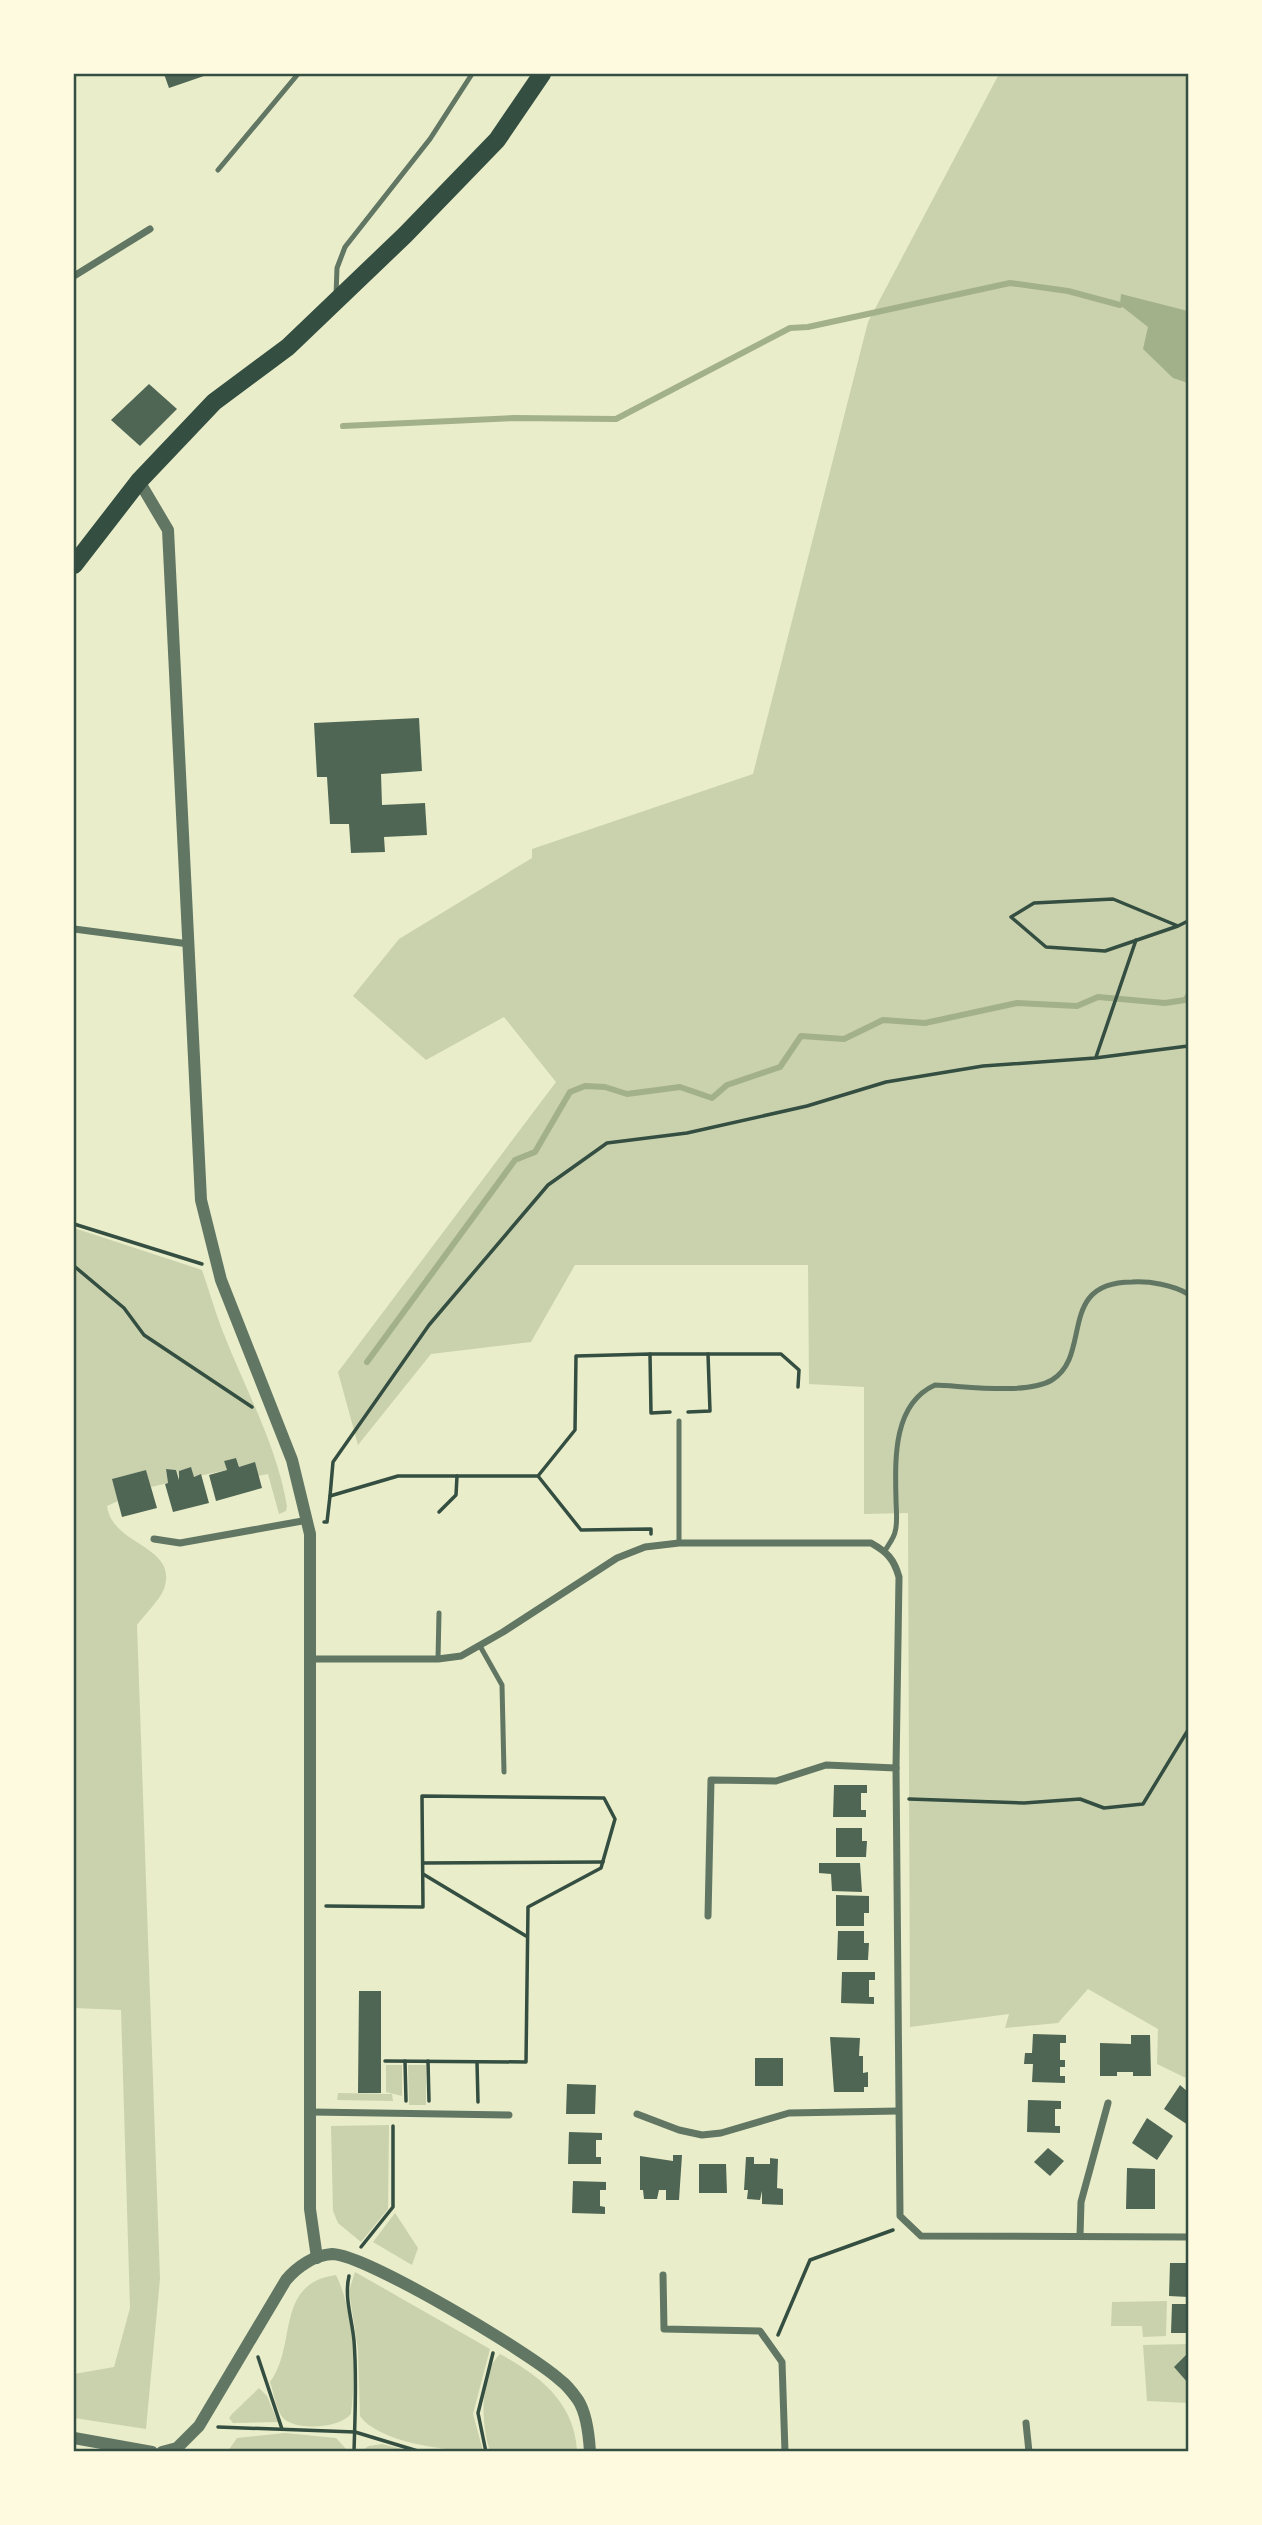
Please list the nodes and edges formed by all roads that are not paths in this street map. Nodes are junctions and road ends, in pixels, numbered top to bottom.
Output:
1 (298, 74) edge
2 (472, 74) edge
3 (542, 74) edge
4 (218, 170) dead end
5 (150, 229) dead end
6 (74, 276) edge
7 (335, 302) junction
8 (139, 481) junction
9 (74, 565) edge
10 (74, 929) edge
11 (188, 944) junction
12 (1188, 1294) edge
13 (679, 1421) dead end
14 (308, 1520) junction
15 (154, 1539) dead end
16 (679, 1543) junction
17 (885, 1551) junction
18 (439, 1612) dead end
19 (480, 1646) junction
20 (313, 1659) junction
21 (438, 1659) junction
22 (896, 1768) junction
23 (504, 1772) dead end
24 (708, 1916) dead end
25 (1108, 2103) dead end
26 (898, 2111) junction
27 (311, 2112) junction
28 (638, 2114) dead end
29 (509, 2115) dead end
30 (1080, 2236) junction
31 (1188, 2237) edge
32 (317, 2258) junction
33 (663, 2274) dead end
34 (1026, 2423) dead end
35 (74, 2438) edge
36 (164, 2451) edge
37 (152, 2452) edge
38 (590, 2452) edge
39 (785, 2452) edge
40 (1029, 2452) edge

1 - 4 lane
2 - 7 lane
3 - 7 main road
5 - 6 street
7 - 8 main road
8 - 9 main road
8 - 11 street
10 - 11 street
11 - 14 street
12 - 17 lane
13 - 16 lane
14 - 15 street
14 - 20 street
16 - 17 street
16 - 19 street
17 - 22 street
18 - 21 lane
19 - 21 street
19 - 23 lane
20 - 21 street
20 - 27 street
22 - 24 street
22 - 26 street
25 - 30 street
26 - 28 street
26 - 30 street
27 - 29 street
27 - 32 street
30 - 31 street
32 - 36 street
32 - 38 street
33 - 39 street
34 - 40 street
35 - 37 street

